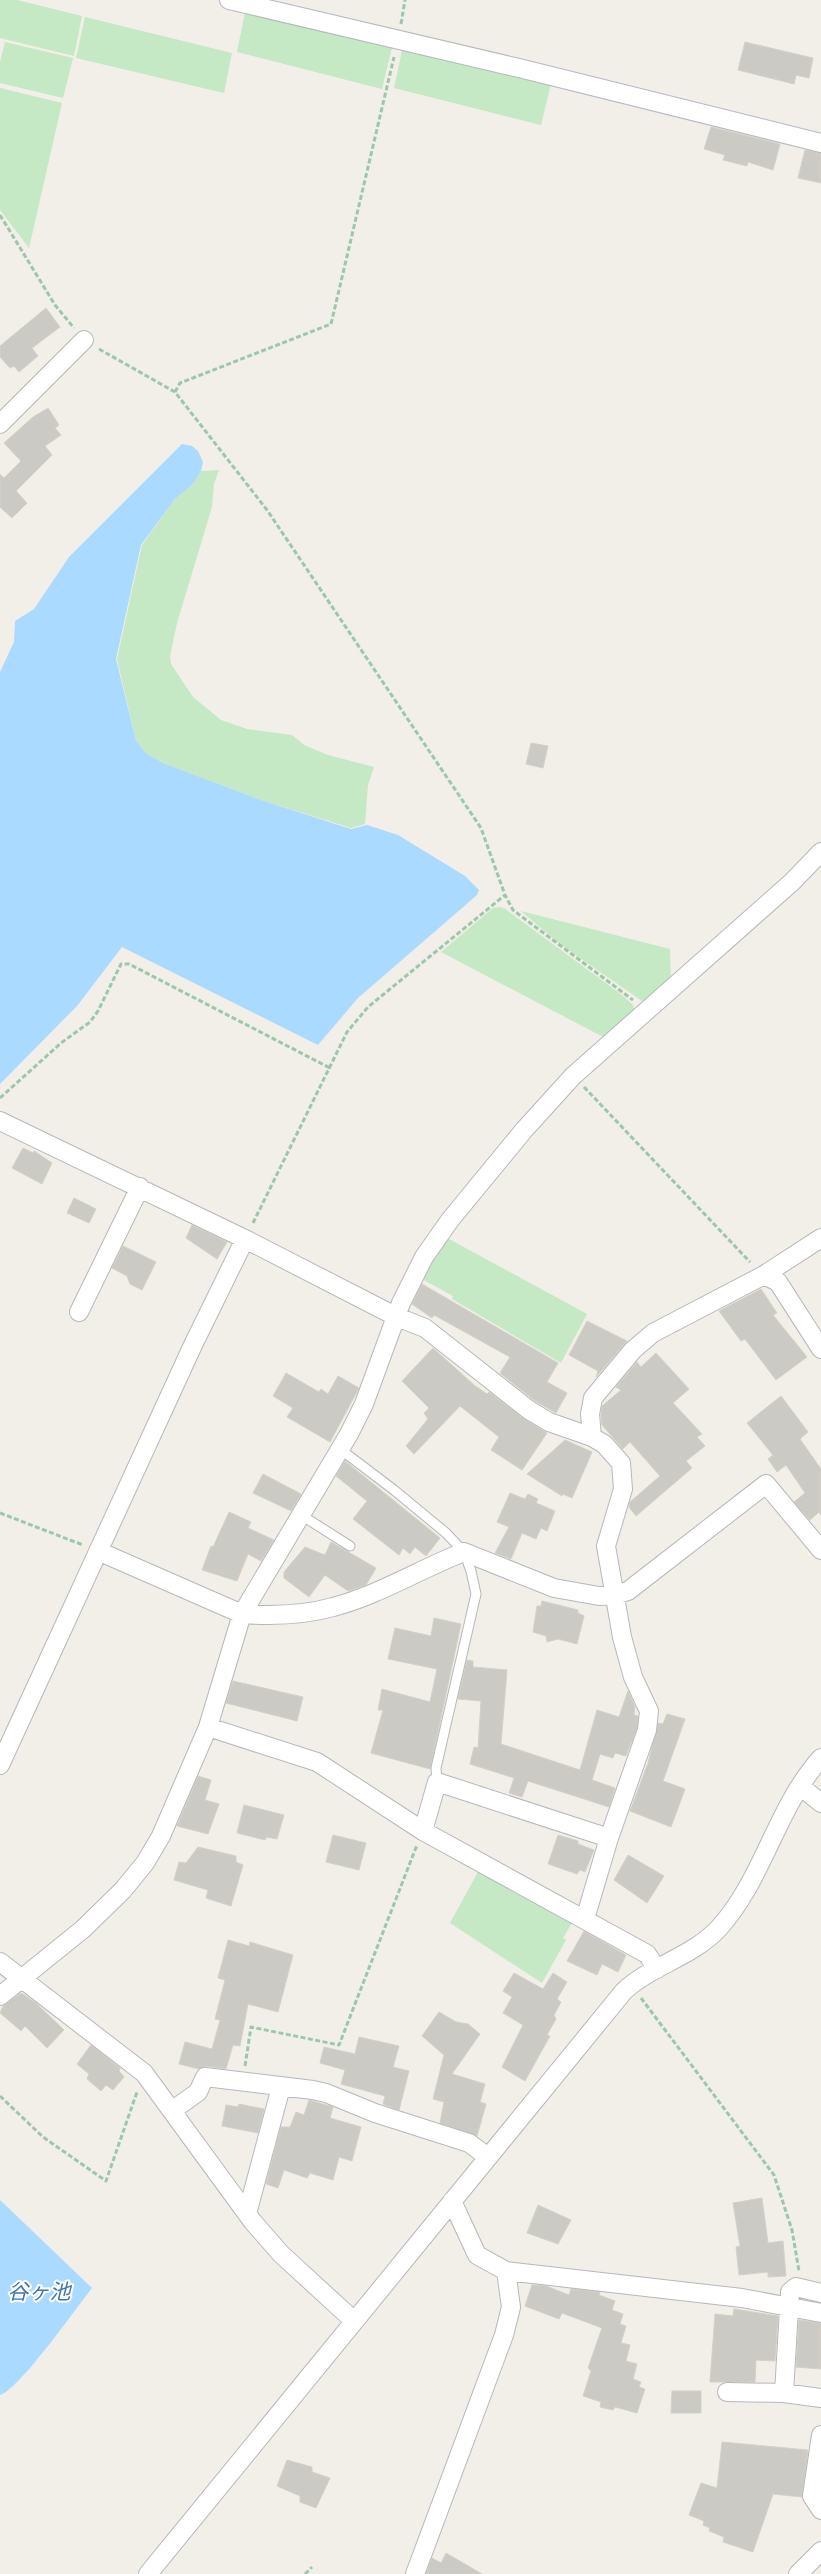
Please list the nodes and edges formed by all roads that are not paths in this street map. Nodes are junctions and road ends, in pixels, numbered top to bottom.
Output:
1 (229, 0) edge
2 (821, 143) edge
3 (84, 340) road end
4 (0, 424) edge
5 (821, 852) edge
6 (0, 1121) edge
7 (140, 1187) junction
8 (821, 1238) edge
9 (245, 1239) junction
10 (764, 1275) junction
11 (79, 1312) dead end
12 (398, 1317) junction
13 (821, 1349) edge
14 (592, 1437) junction
15 (340, 1449) junction
16 (301, 1514) junction
17 (350, 1546) dead end
18 (821, 1550) edge
19 (98, 1551) junction
20 (464, 1552) junction
21 (615, 1595) junction
22 (242, 1614) junction
23 (208, 1727) junction
24 (821, 1758) edge
25 (0, 1765) edge
26 (438, 1782) junction
27 (800, 1786) junction
28 (821, 1803) edge
29 (423, 1831) junction
30 (609, 1838) junction
31 (585, 1919) junction
32 (0, 1962) edge
33 (657, 1969) junction
34 (22, 1978) junction
35 (0, 1996) edge
36 (281, 2086) junction
37 (173, 2110) junction
38 (488, 2157) junction
39 (452, 2201) junction
40 (247, 2214) junction
41 (506, 2271) junction
42 (821, 2293) edge
43 (787, 2306) junction
44 (821, 2313) edge
45 (353, 2320) junction
46 (727, 2392) dead end
47 (784, 2393) junction
48 (821, 2398) edge
49 (821, 2436) edge
50 (821, 2510) edge
51 (821, 2551) edge
52 (148, 2574) edge
53 (415, 2574) edge
54 (798, 2574) edge

1 - 2 street
3 - 4 street
5 - 12 street
6 - 7 street
7 - 9 street
7 - 11 street
8 - 10 street
9 - 12 street
9 - 19 street
10 - 13 street
10 - 14 street
12 - 14 street
12 - 15 street
14 - 21 street
15 - 16 street
15 - 20 lane
16 - 17 lane
16 - 22 street
18 - 21 street
19 - 22 street
19 - 25 street
20 - 21 street
20 - 22 street
20 - 26 lane
21 - 30 street
22 - 23 street
23 - 29 street
23 - 34 street
24 - 27 street
26 - 29 street
26 - 30 street
27 - 28 street
27 - 33 street
29 - 31 street
30 - 31 street
31 - 33 street
32 - 34 street
33 - 38 street
34 - 35 street
34 - 37 street
36 - 37 street
36 - 38 street
36 - 40 street
37 - 40 street
38 - 39 street
39 - 41 street
39 - 45 street
40 - 45 street
41 - 43 street
41 - 53 street
42 - 43 street
43 - 44 street
43 - 47 street
45 - 52 street
46 - 47 street
47 - 48 street
49 - 50 street
51 - 54 street

